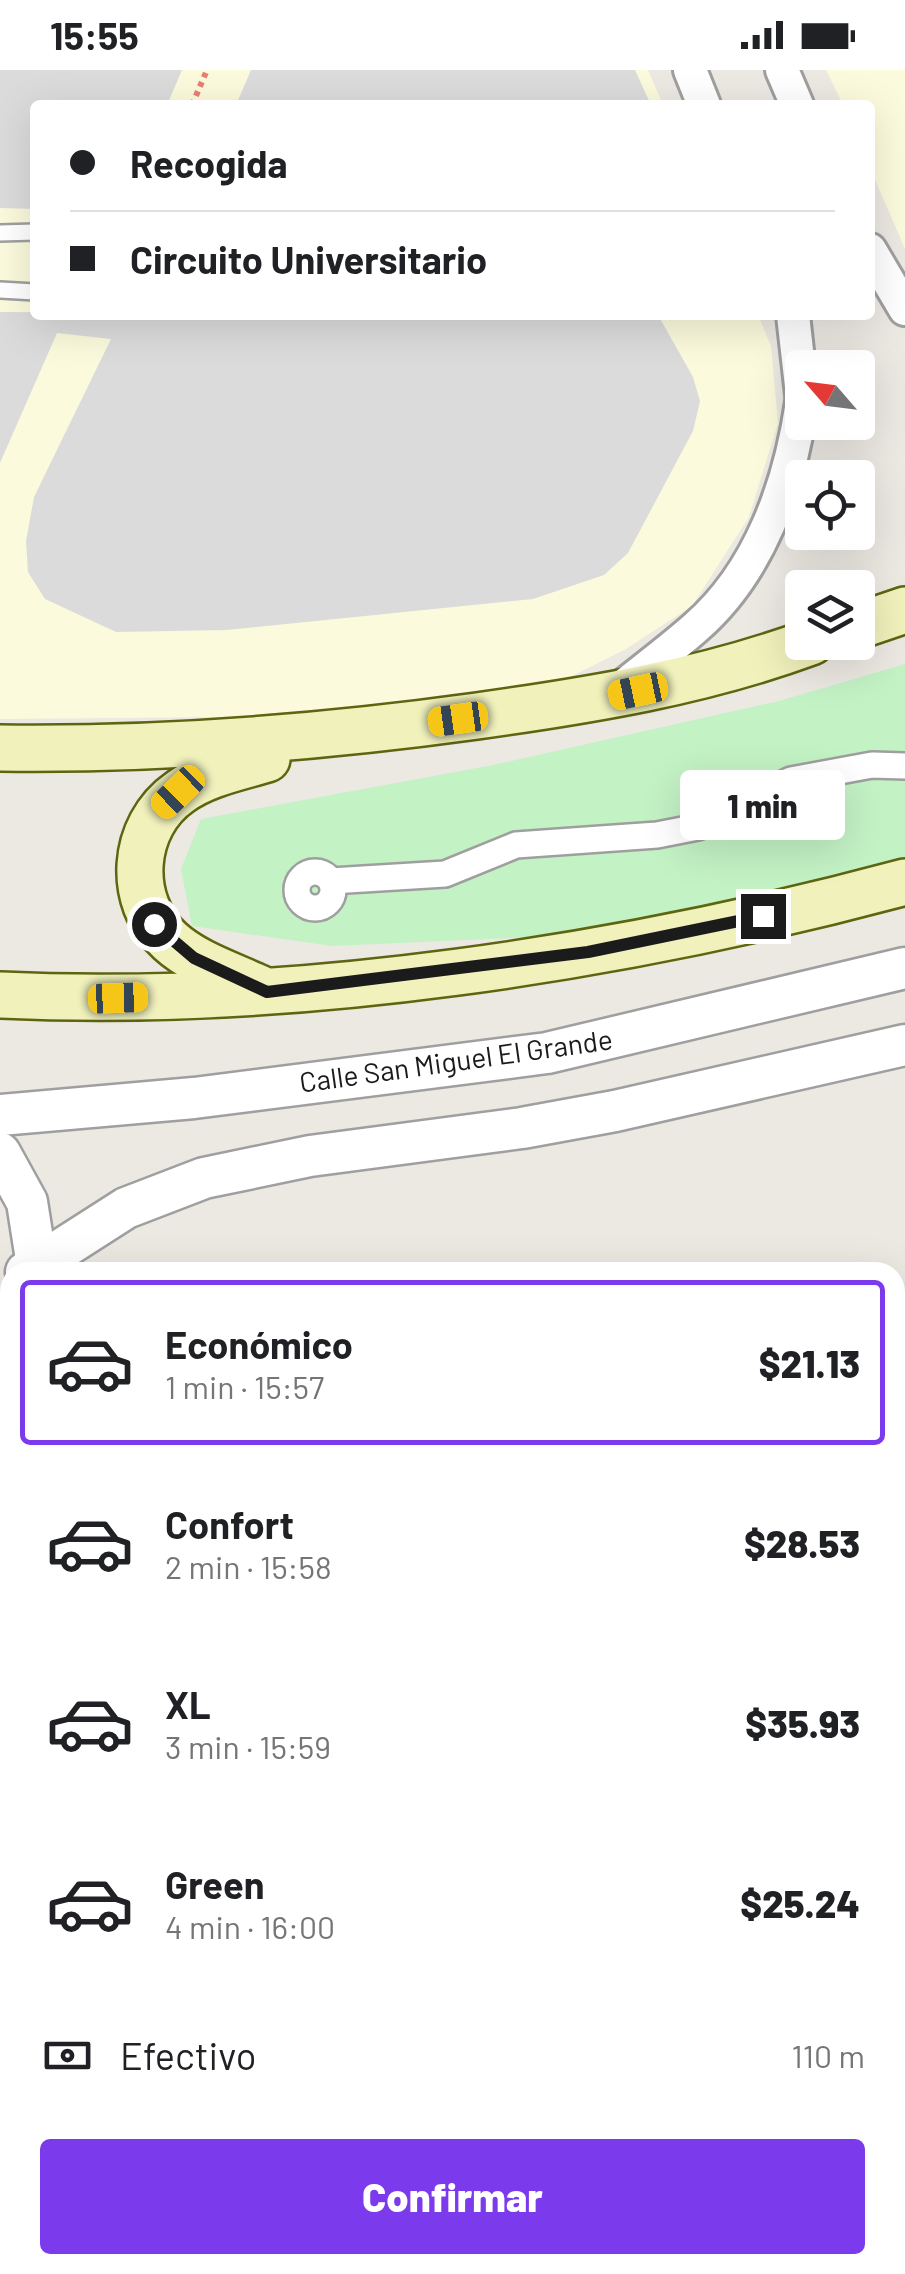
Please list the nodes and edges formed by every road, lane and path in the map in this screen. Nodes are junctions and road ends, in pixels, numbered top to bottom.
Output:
1 (207, 70) edge
2 (690, 70) edge
3 (782, 70) edge
4 (194, 100) edge
5 (702, 100) edge
6 (795, 100) edge
7 (0, 232) edge
8 (30, 232) edge
9 (875, 258) edge
10 (0, 290) edge
11 (30, 292) edge
12 (905, 309) edge
13 (793, 320) edge
14 (796, 350) edge
15 (793, 440) edge
16 (905, 610) edge
17 (875, 620) edge
18 (785, 652) edge
19 (608, 698) junction
20 (345, 734) junction
21 (0, 748) edge
22 (905, 766) edge
23 (331, 880) dead end
24 (905, 882) edge
25 (905, 968) edge
26 (267, 992) junction
27 (0, 996) edge
28 (905, 1045) edge
29 (0, 1115) edge
30 (0, 1153) edge
31 (28, 1262) edge
32 (45, 1262) edge

1 - 4 path
2 - 5 street
3 - 6 street
7 - 8 lane
9 - 12 street
10 - 11 lane
13 - 14 street
15 - 19 street
16 - 17 main road
18 - 19 main road
19 - 20 main road
20 - 21 main road
20 - 26 main road
22 - 23 street
24 - 26 main road
25 - 29 street, Calle San Miguel El Grande
26 - 27 main road
28 - 32 street
30 - 31 street

